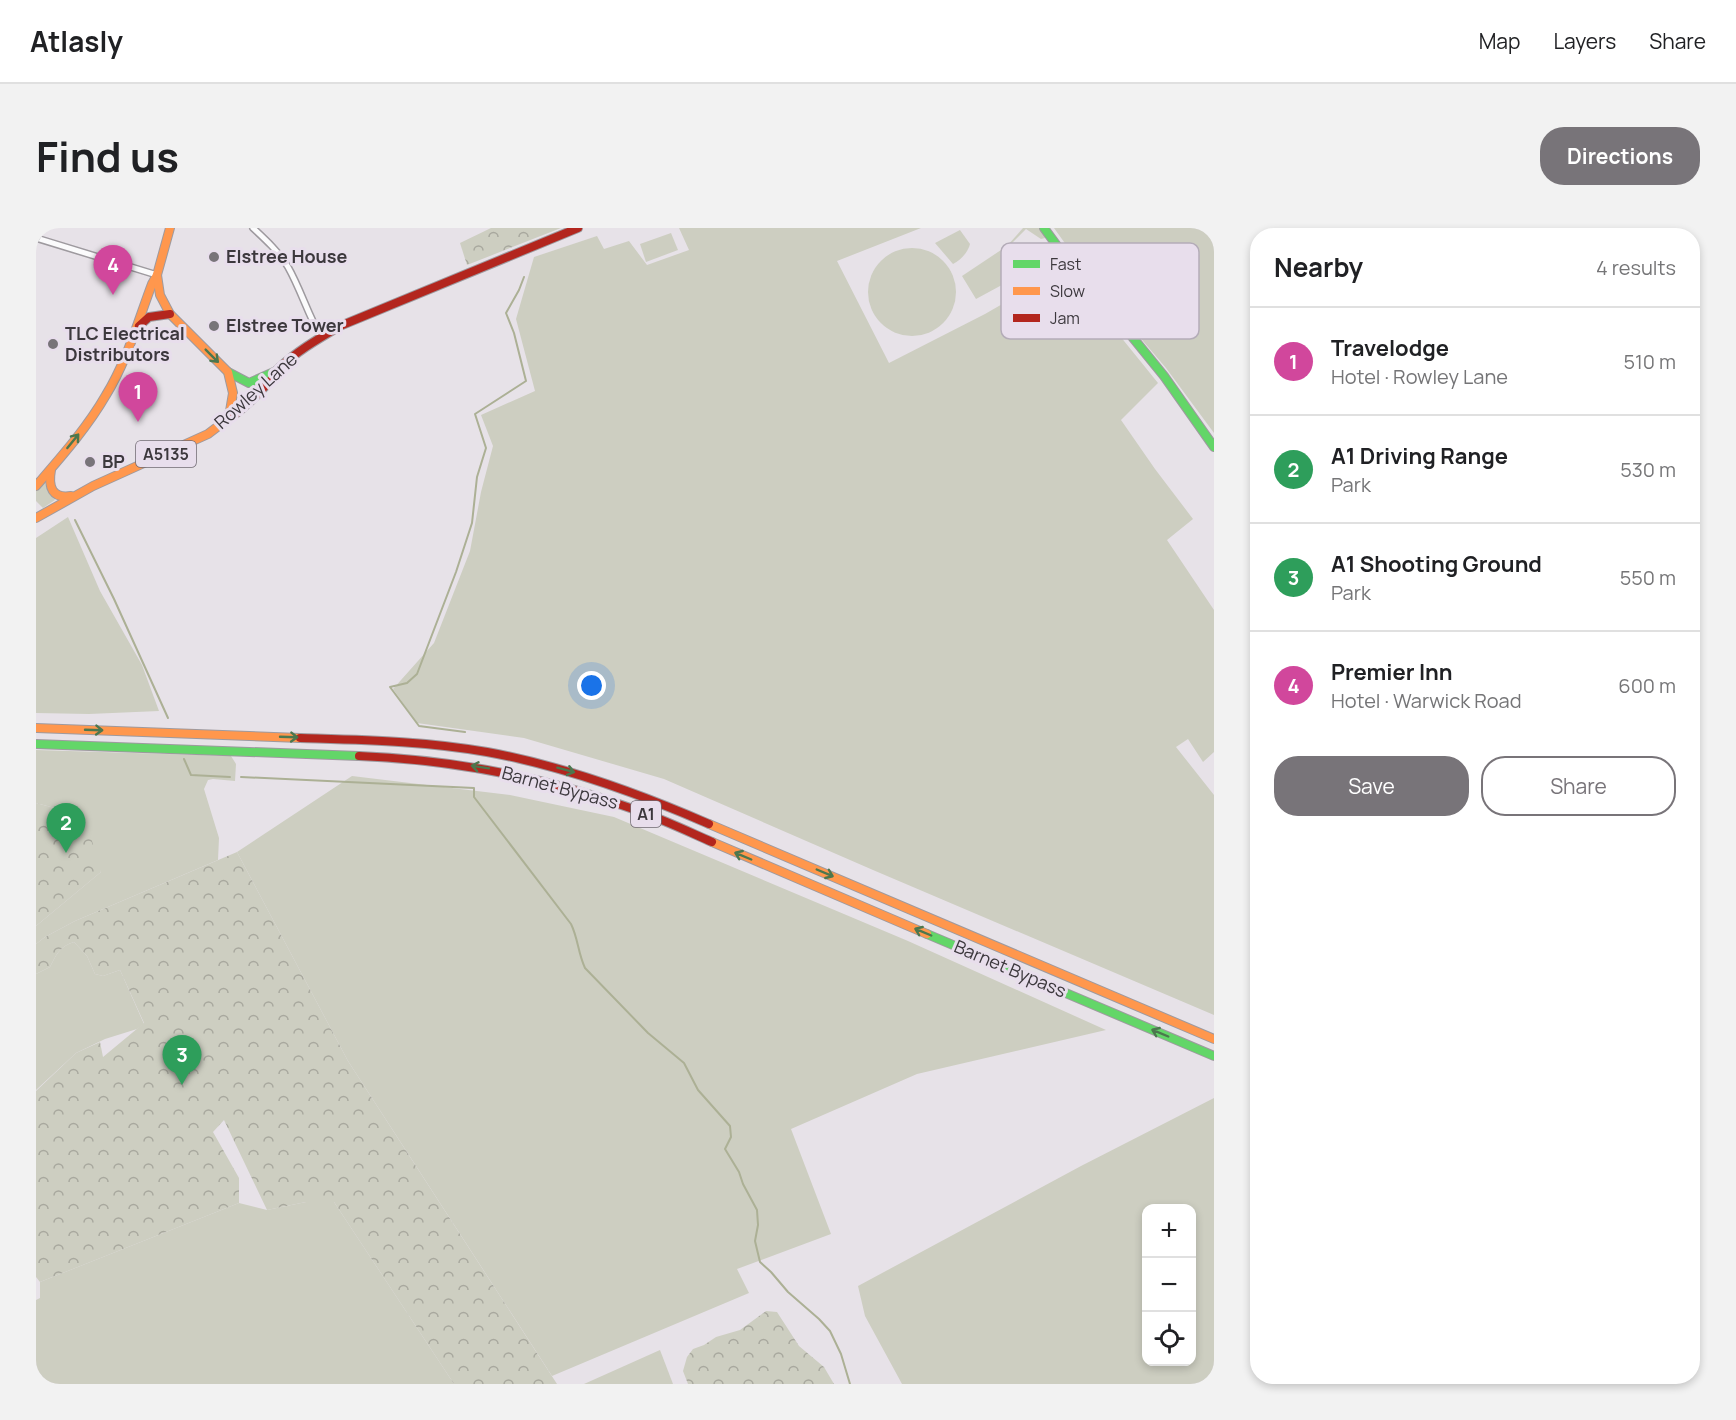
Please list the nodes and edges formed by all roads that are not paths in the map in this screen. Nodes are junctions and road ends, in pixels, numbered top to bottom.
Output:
1 (170, 228) edge
2 (253, 228) edge
3 (578, 228) edge
4 (1044, 228) edge
5 (36, 238) edge
6 (1055, 243) edge
7 (157, 275) junction
8 (170, 314) junction
9 (134, 333) junction
10 (321, 337) junction
11 (1134, 339) edge
12 (276, 371) junction
13 (228, 372) junction
14 (225, 421) junction
15 (1214, 447) edge
16 (52, 467) junction
17 (36, 486) edge
18 (76, 494) junction
19 (36, 518) edge
20 (36, 728) edge
21 (36, 744) edge
22 (1214, 1039) edge
23 (1214, 1056) edge

1 - 7 main road
2 - 10 street
3 - 10 main road, Rowley Lane
4 - 6 main road
5 - 7 street
7 - 8 main road
7 - 9 main road
8 - 9 main road
8 -> 13 main road
16 -> 9 main road
10 - 12 main road, Rowley Lane
11 - 15 main road
12 - 13 main road
12 - 14 main road, Rowley Lane
13 - 14 main road
14 - 18 main road, Rowley Lane / A5135
16 - 17 main road
16 - 18 main road
18 - 19 main road, Rowley Lane / A5135
20 -> 22 main road, Barnet Bypass / A1
23 -> 21 main road, Barnet Bypass / A1

